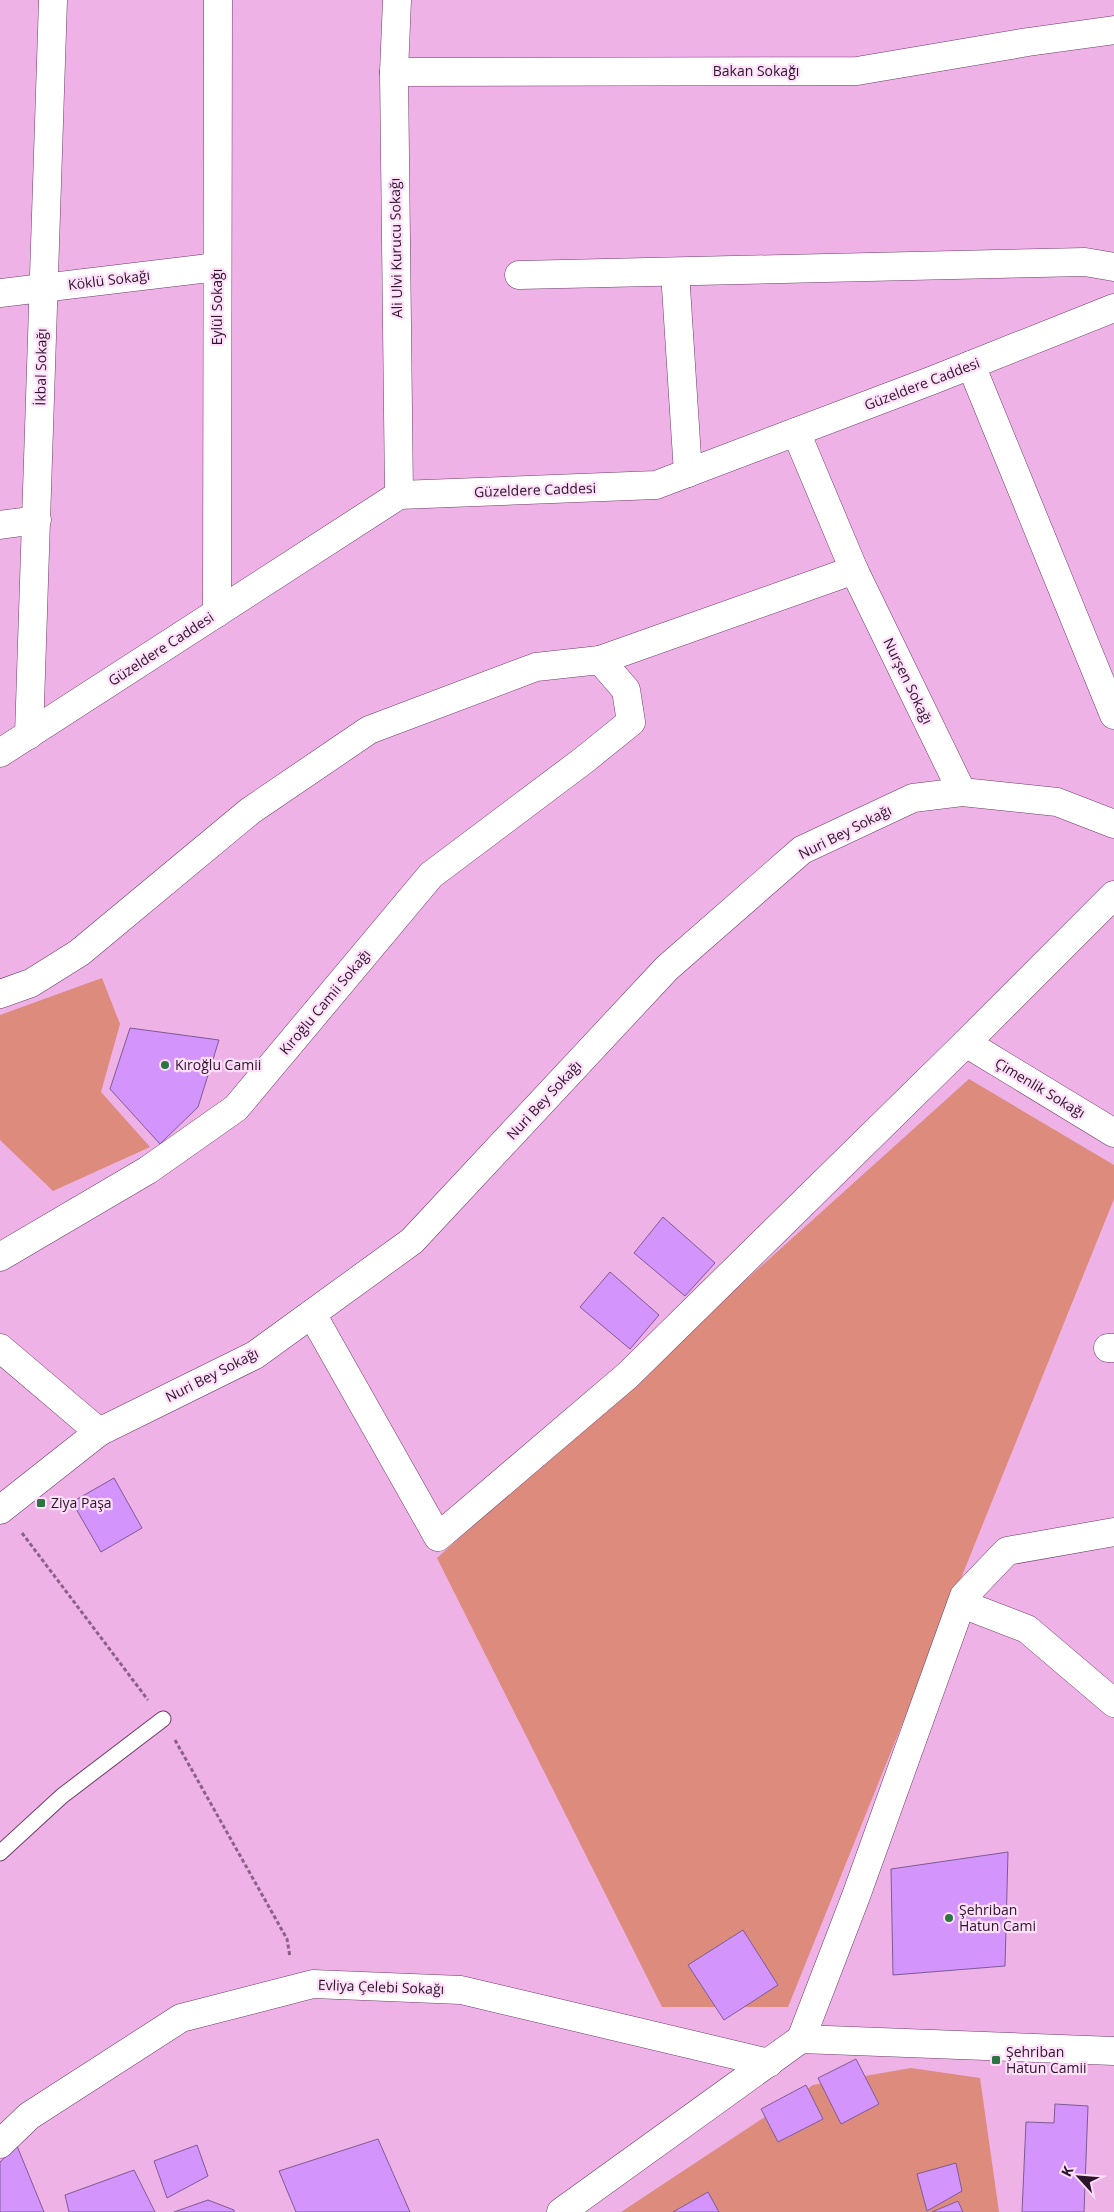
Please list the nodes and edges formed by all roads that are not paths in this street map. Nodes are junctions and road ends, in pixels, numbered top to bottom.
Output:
1 (54, 0) edge
2 (218, 0) edge
3 (397, 0) edge
4 (1114, 30) edge
5 (394, 72) junction
6 (218, 267) junction
7 (1114, 267) edge
8 (675, 272) junction
9 (518, 275) dead end
10 (43, 288) junction
11 (0, 293) edge
12 (1114, 308) edge
13 (971, 365) junction
14 (796, 432) junction
15 (688, 473) junction
16 (399, 495) junction
17 (37, 520) junction
18 (0, 525) edge
19 (854, 570) junction
20 (217, 613) junction
21 (600, 660) junction
22 (1114, 715) edge
23 (29, 735) junction
24 (0, 753) edge
25 (962, 792) junction
26 (1114, 824) edge
27 (1114, 895) edge
28 (0, 994) edge
29 (966, 1043) junction
30 (1114, 1133) edge
31 (0, 1257) edge
32 (312, 1314) junction
33 (0, 1348) edge
34 (99, 1432) junction
35 (0, 1510) edge
36 (1114, 1532) edge
37 (962, 1604) junction
38 (1114, 1703) edge
39 (163, 1719) dead end
40 (0, 1853) edge
41 (801, 2039) junction
42 (1114, 2051) edge
43 (769, 2062) junction
44 (0, 2144) edge
45 (562, 2212) edge

1 - 10 street, İkbal Sokağı
2 - 6 street, Eylül Sokağı
3 - 5 street, Ali Ulvi Kurucu Sokağı
4 - 5 street, Bakan Sokağı
5 - 16 street, Ali Ulvi Kurucu Sokağı
6 - 10 street, Köklü Sokağı
6 - 20 street, Eylül Sokağı
7 - 8 street
8 - 9 street
8 - 15 street
10 - 11 street, Köklü Sokağı
10 - 17 street, İkbal Sokağı
12 - 13 street, Güzeldere Caddesi
13 - 14 street, Güzeldere Caddesi
13 - 22 street
14 - 15 street, Güzeldere Caddesi
14 - 19 street, Nurşen Sokağı
15 - 16 street, Güzeldere Caddesi
16 - 20 street, Güzeldere Caddesi
17 - 18 street
17 - 23 street, İkbal Sokağı
19 - 21 street
19 - 25 street, Nurşen Sokağı
20 - 23 street, Güzeldere Caddesi
21 - 28 street
21 - 31 street, Kıroğlu Camii Sokağı
23 - 24 street, Güzeldere Caddesi
25 - 26 street, Nuri Bey Sokağı
25 - 32 street, Nuri Bey Sokağı
27 - 29 street
29 - 30 street, Çimenlik Sokağı
29 - 32 street
32 - 34 street, Nuri Bey Sokağı
33 - 34 street
34 - 35 street, Nuri Bey Sokağı
36 - 37 street
37 - 38 street
37 - 41 street
39 - 40 lane
41 - 42 street
41 - 43 street
43 - 44 street, Evliya Çelebi Sokağı
43 - 45 street

